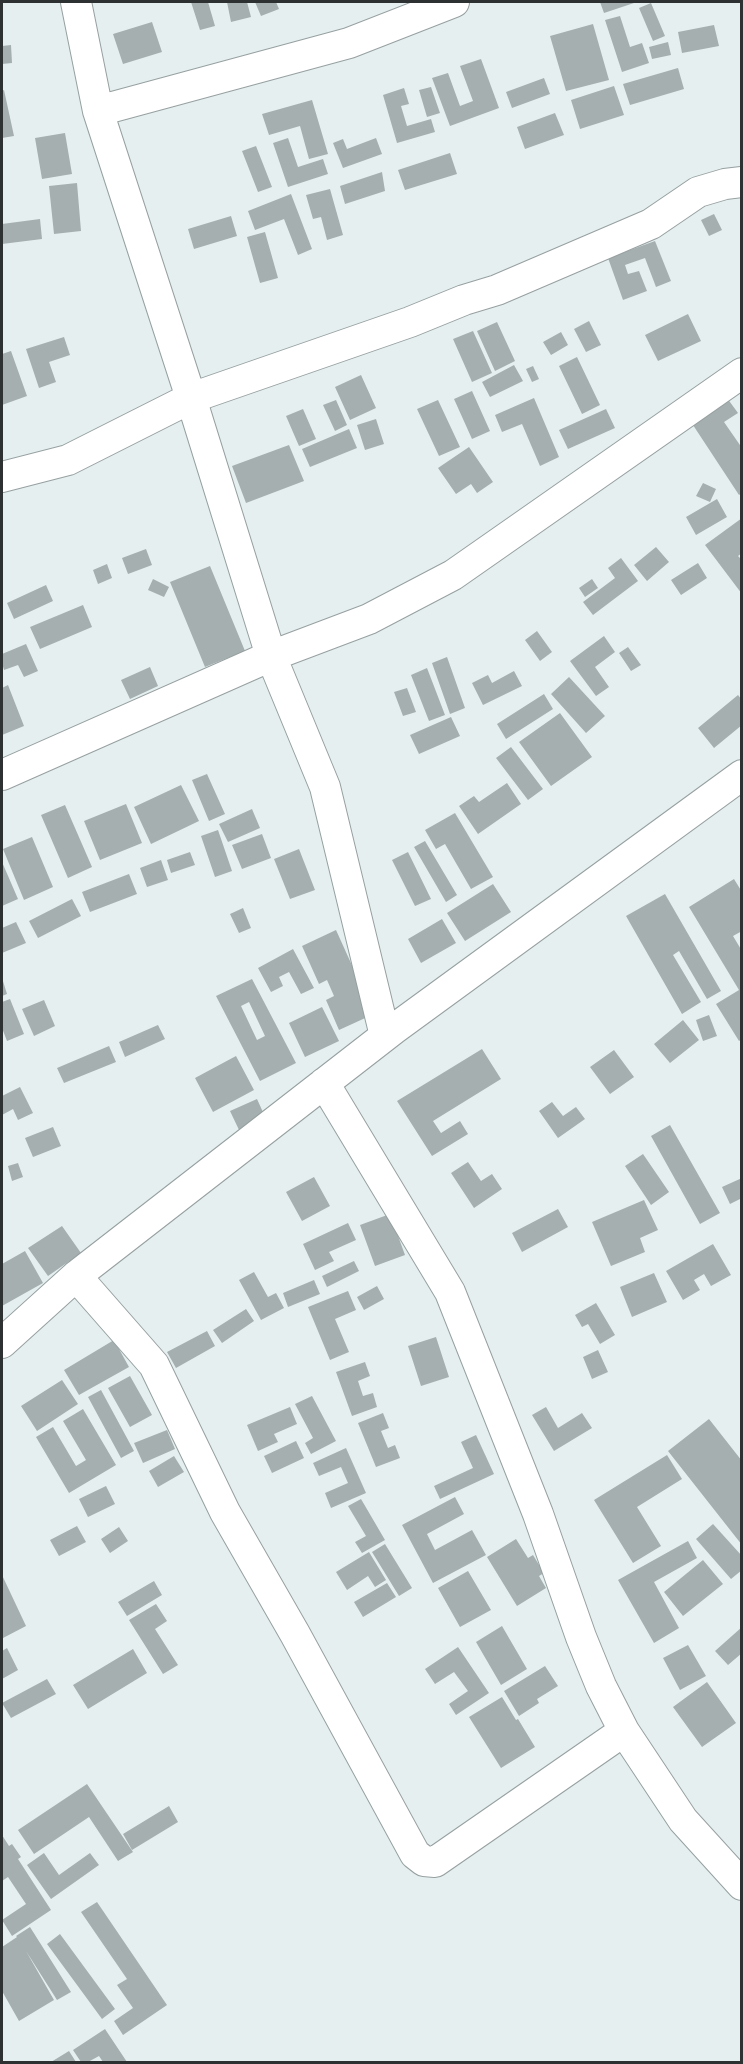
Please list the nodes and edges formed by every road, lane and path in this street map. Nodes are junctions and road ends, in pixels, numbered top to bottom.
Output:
1 (76, 2) edge
2 (454, 2) edge
3 (98, 111) junction
4 (741, 182) edge
5 (741, 373) edge
6 (191, 398) junction
7 (2, 477) edge
8 (271, 656) junction
9 (2, 775) edge
10 (741, 775) edge
11 (385, 1036) junction
12 (324, 1083) junction
13 (76, 1276) junction
14 (2, 1343) edge
15 (624, 1731) junction
16 (741, 1886) edge

1 - 3 street
2 - 3 street
3 - 6 street
4 - 6 street
5 - 8 street
6 - 7 street
6 - 8 street
8 - 9 street
8 - 11 street
10 - 11 street
11 - 12 street
12 - 13 street
12 - 15 street
13 - 14 street
13 - 15 street
15 - 16 street

